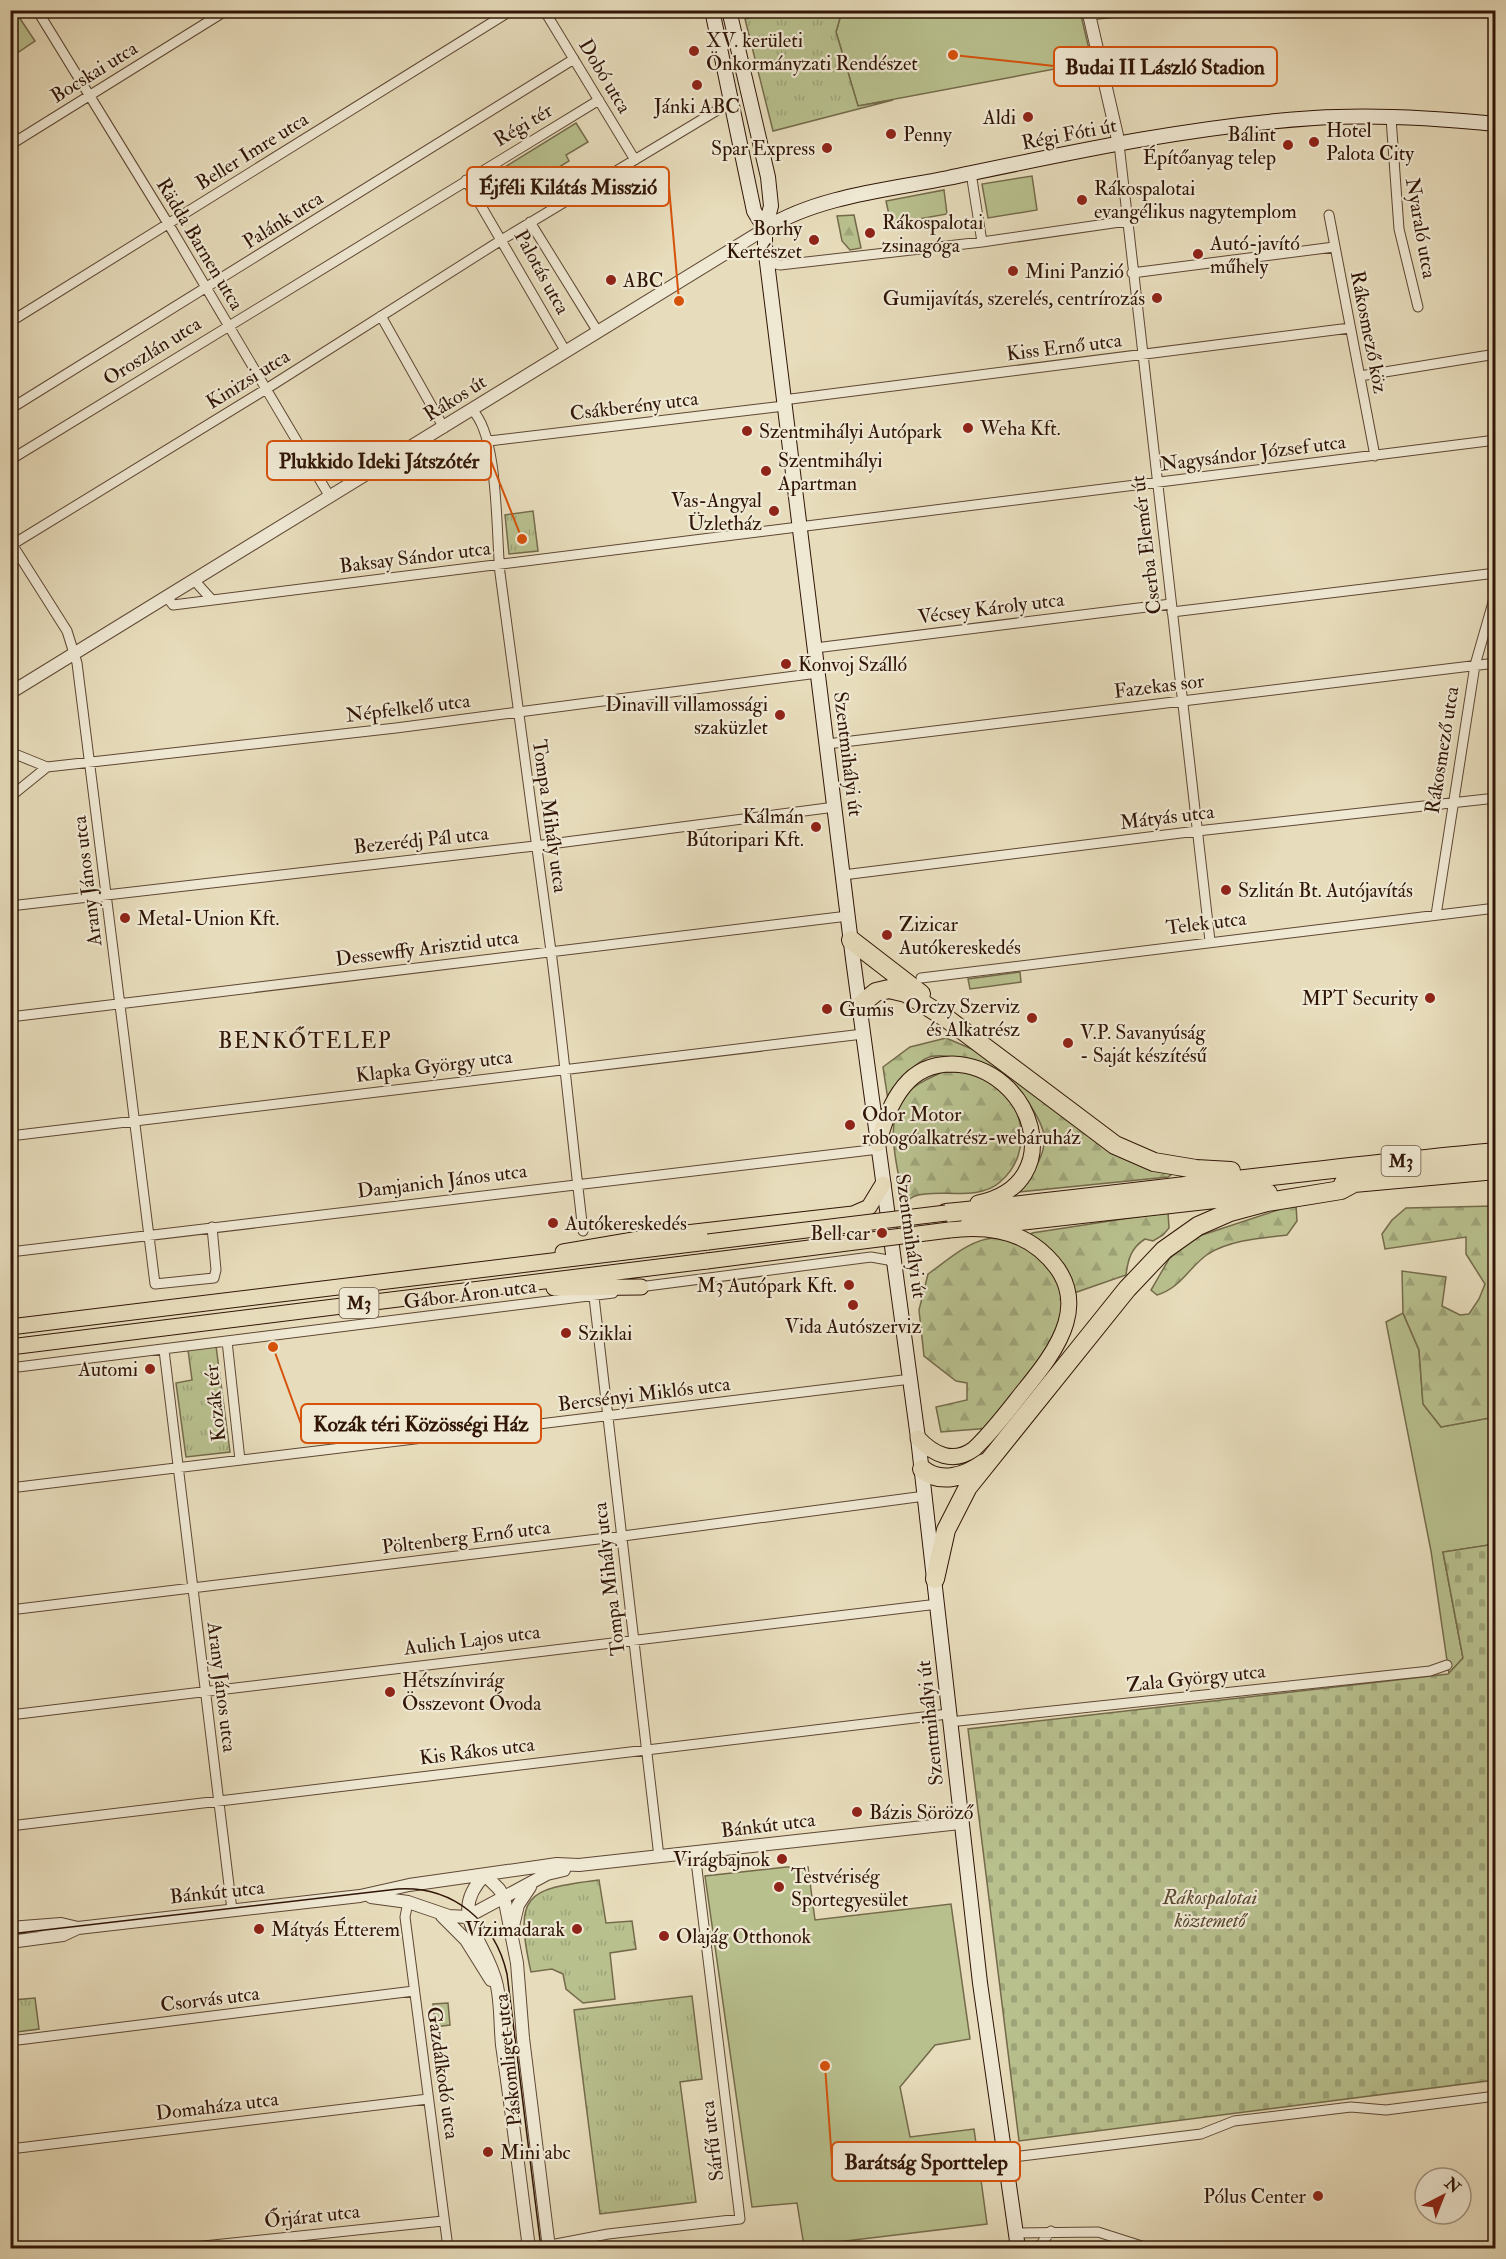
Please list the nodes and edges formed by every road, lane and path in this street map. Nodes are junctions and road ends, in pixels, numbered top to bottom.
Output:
1 (36, 10) edge
2 (227, 10) edge
3 (512, 10) edge
4 (544, 10) edge
5 (712, 10) edge
6 (729, 10) edge
7 (1136, 10) edge
8 (1088, 13) edge
9 (574, 59) junction
10 (89, 96) junction
11 (599, 100) junction
12 (731, 106) junction
13 (1391, 118) junction
14 (1496, 123) edge
15 (737, 130) junction
16 (759, 132) junction
17 (1119, 144) junction
18 (10, 145) edge
19 (635, 160) junction
20 (971, 173) junction
21 (466, 180) junction
22 (1329, 215) dead end
23 (1127, 221) junction
24 (530, 222) junction
25 (168, 224) junction
26 (765, 229) junction
27 (502, 239) junction
28 (982, 242) junction
29 (1334, 247) junction
30 (767, 262) junction
31 (1132, 273) junction
32 (207, 289) junction
33 (1418, 307) dead end
34 (381, 316) junction
35 (10, 322) edge
36 (227, 326) junction
37 (1350, 328) junction
38 (598, 332) junction
39 (566, 352) junction
40 (1496, 354) edge
41 (1143, 356) junction
42 (1360, 376) junction
43 (265, 390) junction
44 (783, 403) junction
45 (10, 409) edge
46 (472, 410) junction
47 (444, 428) junction
48 (1496, 440) edge
49 (489, 441) junction
50 (1375, 456) junction
51 (10, 460) edge
52 (1157, 484) junction
53 (330, 497) junction
54 (801, 526) junction
55 (11, 543) edge
56 (500, 566) junction
57 (1496, 573) edge
58 (194, 580) junction
59 (1496, 592) edge
60 (167, 597) junction
61 (211, 599) junction
62 (1172, 608) junction
63 (815, 648) junction
64 (74, 653) junction
65 (1496, 663) edge
66 (1475, 665) junction
67 (818, 673) junction
68 (10, 693) edge
69 (1182, 702) junction
70 (518, 712) junction
71 (827, 744) junction
72 (10, 752) edge
73 (91, 762) junction
74 (47, 767) junction
75 (10, 796) edge
76 (1496, 798) edge
77 (1451, 803) junction
78 (835, 807) junction
79 (1197, 831) junction
80 (534, 846) junction
81 (843, 875) junction
82 (106, 894) junction
83 (10, 906) edge
84 (1496, 908) edge
85 (1436, 915) junction
86 (848, 916) junction
87 (851, 940) junction
88 (1210, 941) junction
89 (551, 951) junction
90 (921, 978) dead end
91 (119, 1004) junction
92 (859, 1006) junction
93 (10, 1017) edge
94 (946, 1018) junction
95 (863, 1034) junction
96 (564, 1068) junction
97 (132, 1121) junction
98 (10, 1136) edge
99 (878, 1146) junction
100 (1496, 1152) edge
101 (1306, 1170) junction
102 (1496, 1170) edge
103 (577, 1183) junction
104 (1354, 1183) junction
105 (883, 1184) junction
106 (948, 1221) junction
107 (212, 1227) junction
108 (969, 1227) junction
109 (583, 1231) dead end
110 (150, 1234) junction
111 (10, 1252) edge
112 (896, 1265) junction
113 (484, 1271) junction
114 (641, 1287) junction
115 (485, 1288) junction
116 (594, 1297) junction
117 (10, 1327) edge
118 (227, 1341) junction
119 (10, 1347) edge
120 (164, 1350) junction
121 (10, 1368) edge
122 (910, 1379) junction
123 (607, 1417) junction
124 (918, 1438) junction
125 (994, 1454) junction
126 (240, 1460) junction
127 (177, 1468) junction
128 (922, 1469) junction
129 (10, 1488) edge
130 (925, 1496) junction
131 (623, 1536) junction
132 (934, 1579) junction
133 (192, 1588) junction
134 (938, 1604) junction
135 (10, 1610) edge
136 (634, 1638) junction
137 (1447, 1665) dead end
138 (204, 1692) junction
139 (10, 1715) edge
140 (949, 1718) junction
141 (646, 1749) junction
142 (219, 1799) junction
143 (960, 1823) junction
144 (10, 1826) edge
145 (695, 1853) junction
146 (659, 1857) junction
147 (579, 1865) junction
148 (485, 1875) junction
149 (535, 1881) junction
150 (360, 1896) junction
151 (504, 1898) junction
152 (408, 1902) junction
153 (434, 1909) junction
154 (232, 1910) junction
155 (467, 1917) junction
156 (10, 1928) edge
157 (78, 1928) junction
158 (512, 1936) junction
159 (10, 1942) edge
160 (414, 1991) junction
161 (499, 1995) junction
162 (10, 2041) edge
163 (1496, 2096) edge
164 (428, 2099) junction
165 (10, 2149) edge
166 (1005, 2158) junction
167 (443, 2221) junction
168 (1051, 2232) junction
169 (1016, 2233) junction
170 (184, 2248) edge
171 (448, 2248) edge
172 (529, 2248) edge
173 (535, 2248) edge
174 (549, 2248) edge
175 (1018, 2248) edge
176 (1038, 2248) edge
177 (1148, 2248) edge

1 - 10 street, Rädda Barnen utca
2 - 10 street, Bocskai utca
3 - 25 street, Beller Imre utca
4 - 9 street, Dobó utca
5 - 12 main road
6 - 16 main road
7 - 8 street
8 - 17 street
9 - 11 street, Dobó utca
9 - 32 street, Palánk utca
10 - 18 street, Bocskai utca
10 - 25 street, Rädda Barnen utca
11 - 19 street, Dobó utca
11 - 21 street, Régi tér
12 - 15 main road
12 - 19 street, Kinizsi utca
13 - 14 main road, Régi Fóti út
13 - 17 main road, Régi Fóti út
13 - 33 street, Nyaraló utca
15 - 16 main road
15 - 26 main road
16 - 26 main road
17 - 20 main road, Régi Fóti út
17 - 23 street, Cserba Elemér út
19 - 24 street, Kinizsi utca
20 - 26 main road, Régi Fóti út
20 - 28 street
21 - 27 street, Palotás utca
21 - 36 street, Oroszlán utca
22 - 29 street, Rákosmező köz
23 - 28 street
23 - 31 street, Cserba Elemér út
24 - 27 street, Kinizsi utca
24 - 38 street
25 - 32 street, Rädda Barnen utca
25 - 35 street, Beller Imre utca
26 - 30 main road, Szentmihályi út
26 - 38 street, Rákos út
27 - 34 street, Kinizsi utca
27 - 39 street, Palotás utca
28 - 30 street
29 - 31 street
29 - 37 street, Rákosmező köz
30 - 44 main road, Szentmihályi út
31 - 41 street, Cserba Elemér út
32 - 36 street, Rädda Barnen utca
32 - 45 street, Palánk utca
34 - 43 street, Kinizsi utca
34 - 47 street
36 - 43 street, Rädda Barnen utca
36 - 51 street, Oroszlán utca
37 - 41 street, Kiss Ernő utca
37 - 42 street, Rákosmező köz
38 - 39 street, Rákos út
39 - 46 street, Rákos út
40 - 42 street
41 - 44 street, Kiss Ernő utca
41 - 52 street, Cserba Elemér út
42 - 50 street, Rákosmező köz
43 - 53 street, Rädda Barnen utca
43 - 55 street, Kinizsi utca
44 - 49 street, Csákberény utca
44 - 54 main road, Szentmihályi út
46 - 47 street, Rákos út
46 - 49 street, Tompa Mihály utca
47 - 53 street, Rákos út
48 - 50 street, Nagysándor József utca
49 - 56 street, Tompa Mihály utca
50 - 52 street, Nagysándor József utca
52 - 54 street, Nagysándor József utca
52 - 62 street, Cserba Elemér út
53 - 58 street, Rákos út
54 - 56 street, Baksay Sándor utca
54 - 63 main road, Szentmihályi út
55 - 64 street, Arany János utca
56 - 61 street, Baksay Sándor utca
56 - 70 street, Tompa Mihály utca
57 - 62 street, Vécsey Károly utca
58 - 60 street, Rákos út
58 - 61 street
59 - 66 street, Rákosmező utca
60 - 61 street, Baksay Sándor utca
60 - 64 street, Rákos út
62 - 63 street, Vécsey Károly utca
62 - 69 street, Cserba Elemér út
63 - 67 main road, Szentmihályi út
64 - 68 street, Rákos út
64 - 73 street, Arany János utca
65 - 66 street, Fazekas sor
66 - 69 street, Fazekas sor
66 - 77 street, Rákosmező utca
67 - 70 street, Népfelkelő utca
67 - 71 main road, Szentmihályi út
69 - 71 street, Fazekas sor
69 - 79 street, Cserba Elemér út
70 - 73 street, Népfelkelő utca
70 - 80 street, Tompa Mihály utca
71 - 78 main road, Szentmihályi út
72 - 74 street
73 - 74 street, Népfelkelő utca
73 - 82 street, Arany János utca
74 - 75 street
76 - 77 street, Mátyás utca
77 - 79 street, Mátyás utca
77 - 85 street, Rákosmező utca
78 - 80 street, Bezerédj Pál utca
78 - 81 main road, Szentmihályi út
79 - 81 street, Mátyás utca
79 - 88 street, Cserba Elemér út
80 - 82 street, Bezerédj Pál utca
80 - 89 street, Tompa Mihály utca
81 - 86 main road, Szentmihályi út
82 - 83 street, Bezerédj Pál utca
82 - 91 street, Arany János utca
84 - 85 street, Telek utca
85 - 88 street, Telek utca
86 - 87 main road, Szentmihályi út
86 - 89 street, Dessewffy Arisztid utca
87 - 92 main road, Szentmihályi út
87 - 94 highway
88 - 90 street, Telek utca
89 - 91 street, Dessewffy Arisztid utca
89 - 96 street, Tompa Mihály utca
91 - 93 street, Dessewffy Arisztid utca
91 - 97 street, Arany János utca
92 - 94 highway
92 - 95 main road, Szentmihályi út
94 - 101 highway
95 - 96 street, Klapka György utca
95 - 99 main road, Szentmihályi út
96 - 97 street, Klapka György utca
96 - 103 street, Tompa Mihály utca
97 - 98 street, Klapka György utca
97 - 110 street, Arany János utca
99 - 103 street, Damjanich János utca
99 - 105 main road, Szentmihályi út
99 - 106 main road
100 - 101 highway, M3
101 - 106 highway, M3
102 - 104 highway, M3
103 - 107 street, Damjanich János utca
103 - 109 street, Tompa Mihály utca
104 - 108 highway, M3
104 - 125 highway
105 - 112 main road, Szentmihályi út
105 - 113 main road
106 - 108 main road, M3
106 - 113 main road, M3, bridge
106 - 115 main road, M3, bridge
107 - 110 street, Damjanich János utca
107 - 110 street
108 - 124 main road
110 - 111 street, Damjanich János utca
112 - 114 street, Gábor Áron utca
112 - 122 main road, Szentmihályi út
113 - 117 main road, M3
114 - 115 main road
114 - 116 street, Gábor Áron utca
115 - 119 main road, M3
116 - 118 street, Gábor Áron utca
116 - 123 street, Tompa Mihály utca
118 - 120 street, Gábor Áron utca
118 - 126 street, Kozák tér
120 - 121 street, Gábor Áron utca
120 - 127 street
122 - 123 street, Bercsényi Miklós utca
122 - 124 main road, Szentmihályi út
123 - 126 street, Bercsényi Miklós utca
123 - 131 street, Tompa Mihály utca
124 - 128 main road, Szentmihályi út
125 - 128 highway
125 - 132 highway
126 - 127 street, Kozák tér
127 - 129 street
127 - 133 street, Arany János utca
128 - 130 main road, Szentmihályi út
130 - 131 street, Pöltenberg Ernő utca
130 - 132 main road, Szentmihályi út
131 - 133 street, Pöltenberg Ernő utca
131 - 136 street, Tompa Mihály utca
132 - 134 main road, Szentmihályi út
133 - 135 street, Pöltenberg Ernő utca
133 - 138 street, Arany János utca
134 - 136 street, Aulich Lajos utca
134 - 140 main road, Szentmihályi út
136 - 138 street, Aulich Lajos utca
136 - 141 street, Tompa Mihály utca
137 - 140 street, Zala György utca
138 - 139 street, Aulich Lajos utca
138 - 142 street, Arany János utca
140 - 141 street, Kis Rákos utca
140 - 143 main road, Szentmihályi út
141 - 142 street, Kis Rákos utca
141 - 146 street, Tompa Mihály utca
142 - 144 street, Kis Rákos utca
142 - 154 street, Arany János utca
143 - 145 street, Bánkút utca
143 - 166 main road, Szentmihályi út
145 - 146 street, Bánkút utca
145 - 174 street, Sárfű utca
146 - 147 street, Bánkút utca
147 - 148 street, Bánkút utca
147 - 149 street, Bánkút utca
148 - 150 street, Bánkút utca
148 - 151 street, Páskomliget utca
148 - 155 street
149 - 151 street, Bánkút utca
149 - 158 street
150 - 152 street, Bánkút utca
150 - 154 street, Bánkút utca
151 - 155 street, Bánkút utca
151 - 158 street, Páskomliget utca
152 - 153 street, Bánkút utca
152 - 160 street, Gazdálkodó utca
153 - 155 street, Bánkút utca
153 - 161 street, Páskomliget utca
154 - 157 street, Bánkút utca
155 - 161 street, Páskomliget utca
156 - 157 street, Bánkút utca
157 - 159 street, Bánkút utca
158 - 174 street, Páskomliget utca
160 - 162 street, Csorvás utca
160 - 164 street, Gazdálkodó utca
161 - 172 street, Páskomliget utca
163 - 166 street
164 - 165 street, Domaháza utca
164 - 167 street, Gazdálkodó utca
166 - 169 main road, Szentmihályi út
167 - 170 street, Őrjárat utca
167 - 171 street, Gazdálkodó utca
168 - 169 street
168 - 176 street
168 - 177 street
169 - 175 main road, Szentmihályi út
173 - 174 street, Sárfű utca

